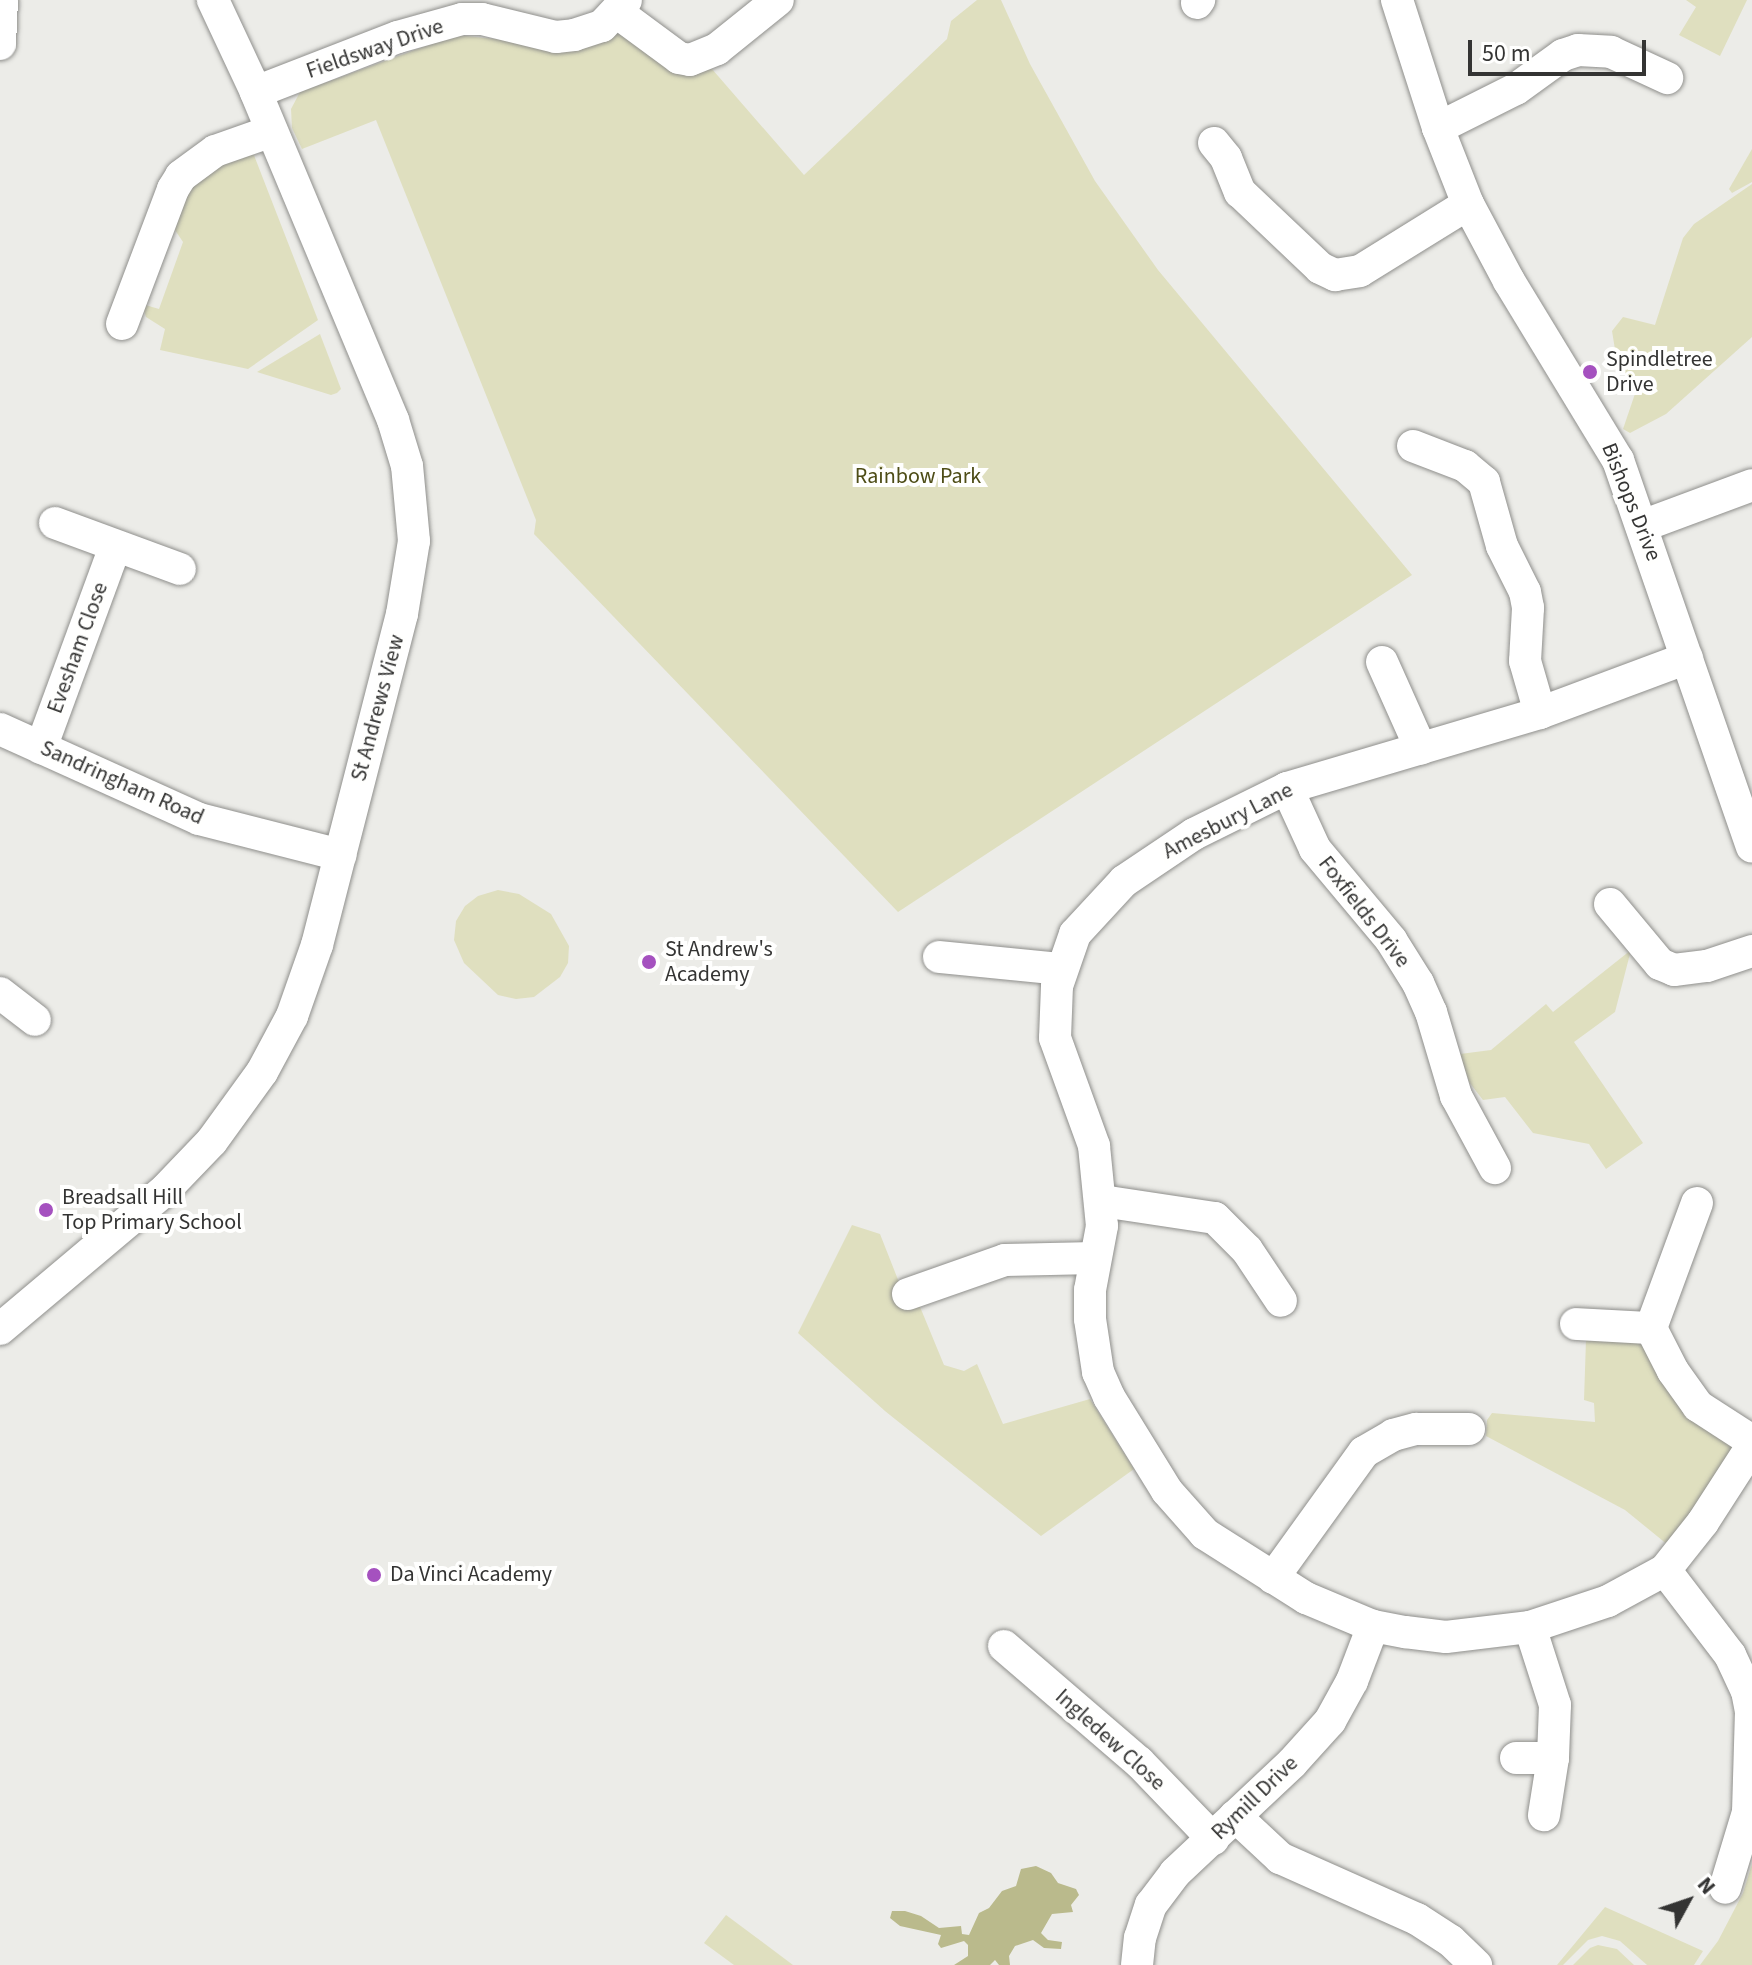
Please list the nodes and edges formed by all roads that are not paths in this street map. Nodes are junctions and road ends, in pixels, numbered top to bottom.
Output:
1 (2, 0) edge
2 (213, 0) edge
3 (778, 0) edge
4 (1397, 0) edge
5 (622, 6) edge
6 (0, 44) edge
7 (1667, 78) dead end
8 (256, 92) junction
9 (1438, 128) junction
10 (272, 131) junction
11 (1214, 143) dead end
12 (1468, 204) junction
13 (122, 324) dead end
14 (1413, 446) dead end
15 (1752, 485) edge
16 (55, 523) dead end
17 (1642, 526) junction
18 (115, 547) junction
19 (180, 569) dead end
20 (1687, 658) junction
21 (1382, 662) dead end
22 (1540, 713) junction
23 (0, 729) edge
24 (41, 748) junction
25 (1421, 749) junction
26 (1287, 788) junction
27 (1752, 846) edge
28 (340, 855) junction
29 (1610, 904) dead end
30 (1752, 951) edge
31 (939, 957) dead end
32 (1061, 969) junction
33 (0, 993) edge
34 (35, 1020) dead end
35 (1495, 1168) dead end
36 (1102, 1201) junction
37 (1697, 1203) dead end
38 (1095, 1258) junction
39 (908, 1294) dead end
40 (1281, 1301) dead end
41 (1576, 1324) dead end
42 (1651, 1328) junction
43 (0, 1329) edge
44 (1469, 1429) dead end
45 (1752, 1443) edge
46 (1665, 1570) junction
47 (1273, 1578) junction
48 (1373, 1626) junction
49 (1530, 1627) junction
50 (1004, 1646) dead end
51 (1516, 1758) dead end
52 (1553, 1758) junction
53 (1750, 1812) edge
54 (1544, 1815) dead end
55 (1235, 1816) junction
56 (1213, 1839) junction
57 (1725, 1888) dead end
58 (1137, 1965) edge
59 (1476, 1965) edge

1 - 6 street
2 - 8 street, St Andrews View
3 - 5 street
4 - 9 street, Bishops Drive
5 - 8 street, Fieldsway Drive
7 - 9 street
8 - 10 street, St Andrews View
9 - 12 street, Bishops Drive
10 - 13 street
10 - 28 street, St Andrews View
11 - 12 street
12 - 17 street, Bishops Drive
14 - 22 street
15 - 17 street
16 - 18 street
17 - 20 street, Bishops Drive
18 - 19 street
18 - 24 street, Evesham Close
20 - 22 street, Amesbury Lane
20 - 27 street, Bishops Drive
21 - 25 street
22 - 25 street, Amesbury Lane
23 - 24 street, Sandringham Road
24 - 28 street, Sandringham Road
25 - 26 street, Amesbury Lane
26 - 32 street, Amesbury Lane
26 - 35 street, Foxfields Drive
28 - 43 street, St Andrews View
29 - 30 street
31 - 32 street
32 - 36 street, Amesbury Lane
33 - 34 street
36 - 38 street, Amesbury Lane
36 - 40 street
37 - 42 street
38 - 39 street
38 - 47 street, Amesbury Lane
41 - 42 street
42 - 45 street
44 - 47 street
45 - 46 street
46 - 49 street, Amesbury Lane
46 - 53 street
47 - 48 street, Amesbury Lane
48 - 49 street, Amesbury Lane
48 - 55 street, Rymill Drive
49 - 52 street
50 - 56 street, Ingledew Close
51 - 52 street
52 - 54 street
53 - 57 street
55 - 56 street, Rymill Drive
55 - 59 street
56 - 58 street, Rymill Drive

